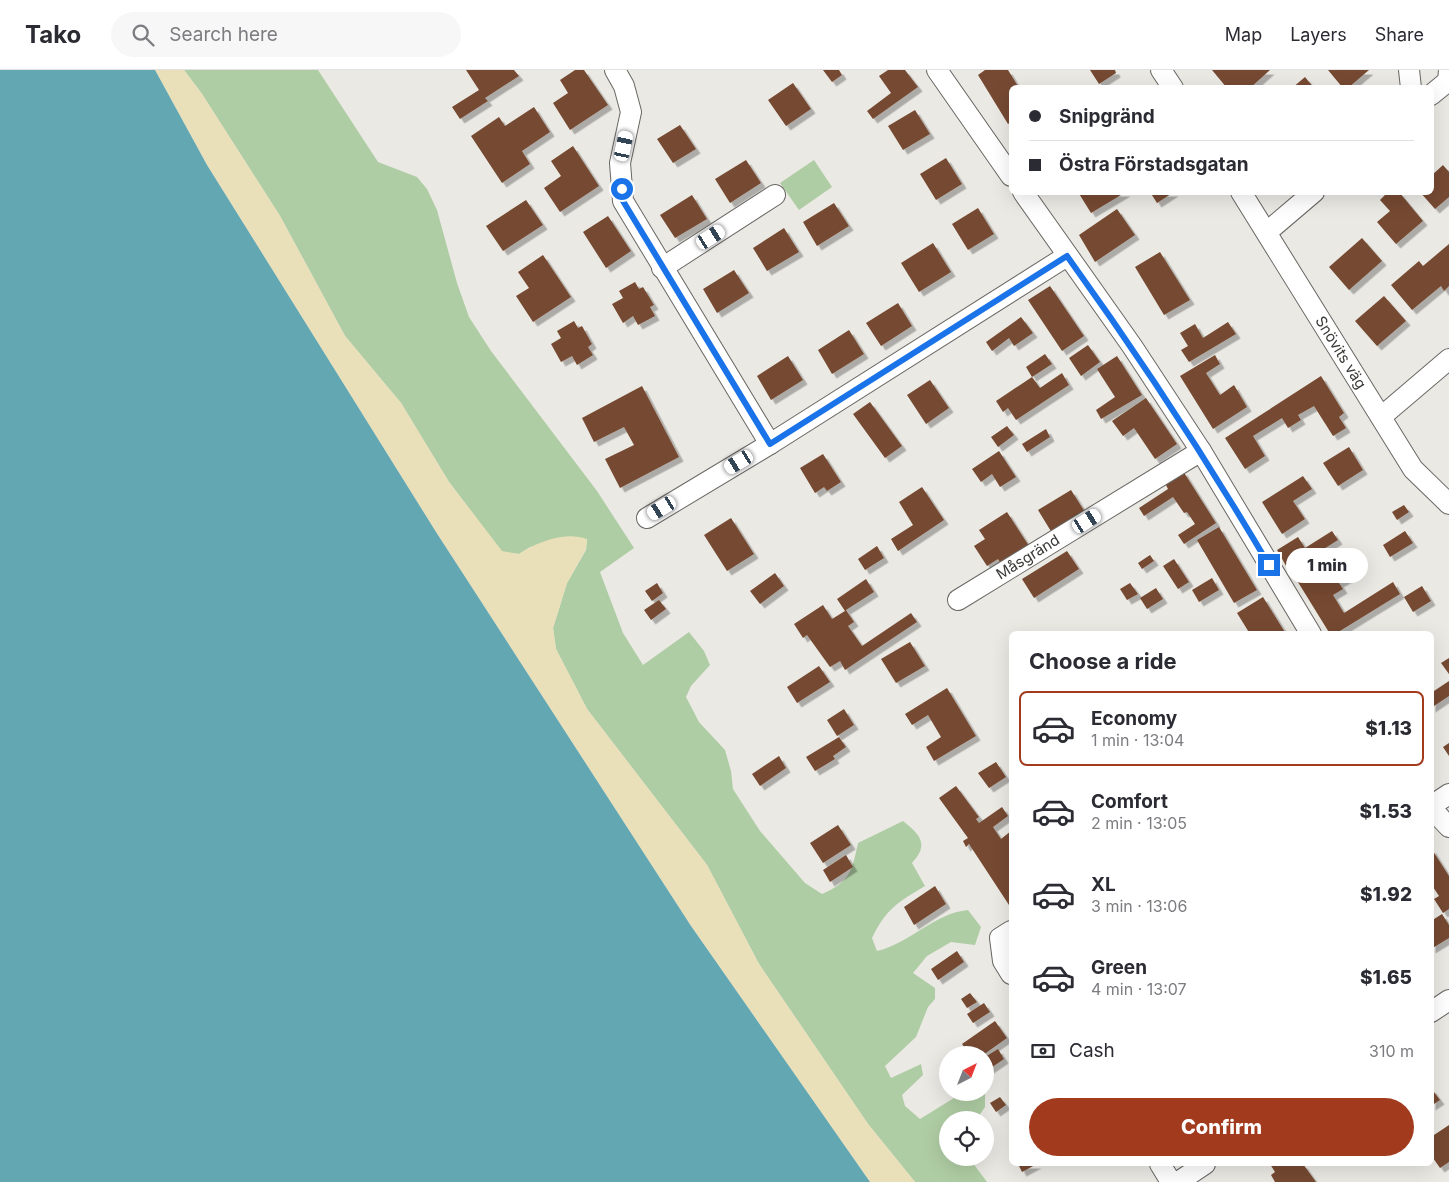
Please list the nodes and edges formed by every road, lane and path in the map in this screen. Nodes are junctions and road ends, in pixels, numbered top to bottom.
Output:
1 (615, 70) edge
2 (937, 70) edge
3 (1161, 70) edge
4 (1409, 70) edge
5 (1449, 70) edge
6 (1171, 85) edge
7 (1411, 85) edge
8 (1434, 92) edge
9 (1009, 173) edge
10 (775, 195) dead end
11 (1025, 195) edge
12 (1243, 195) edge
13 (1310, 195) edge
14 (1267, 232) junction
15 (1067, 256) junction
16 (662, 268) junction
17 (1449, 359) edge
18 (1381, 417) junction
19 (770, 444) junction
20 (1201, 451) junction
21 (1449, 504) edge
22 (647, 518) dead end
23 (958, 600) dead end
24 (1309, 631) edge
25 (1449, 794) edge
26 (1434, 805) edge
27 (1434, 810) edge
28 (1449, 827) edge
29 (1006, 935) edge
30 (1009, 971) edge
31 (1449, 1000) edge
32 (1434, 1010) edge
33 (1161, 1166) edge
34 (1202, 1166) edge
35 (1171, 1182) edge
36 (1178, 1182) edge

1 - 16 street
2 - 9 street
3 - 6 street
4 - 7 street
5 - 8 street
10 - 16 street
11 - 15 street
12 - 14 street, Snövits väg
13 - 14 street
14 - 18 street, Snövits väg
15 - 19 street
15 - 20 street
16 - 19 street
17 - 18 street
18 - 21 street, Snövits väg
19 - 22 street
20 - 23 street, Måsgränd
20 - 24 street
25 - 26 street
27 - 28 street
29 - 30 street
31 - 32 street
33 - 35 street
34 - 36 street

